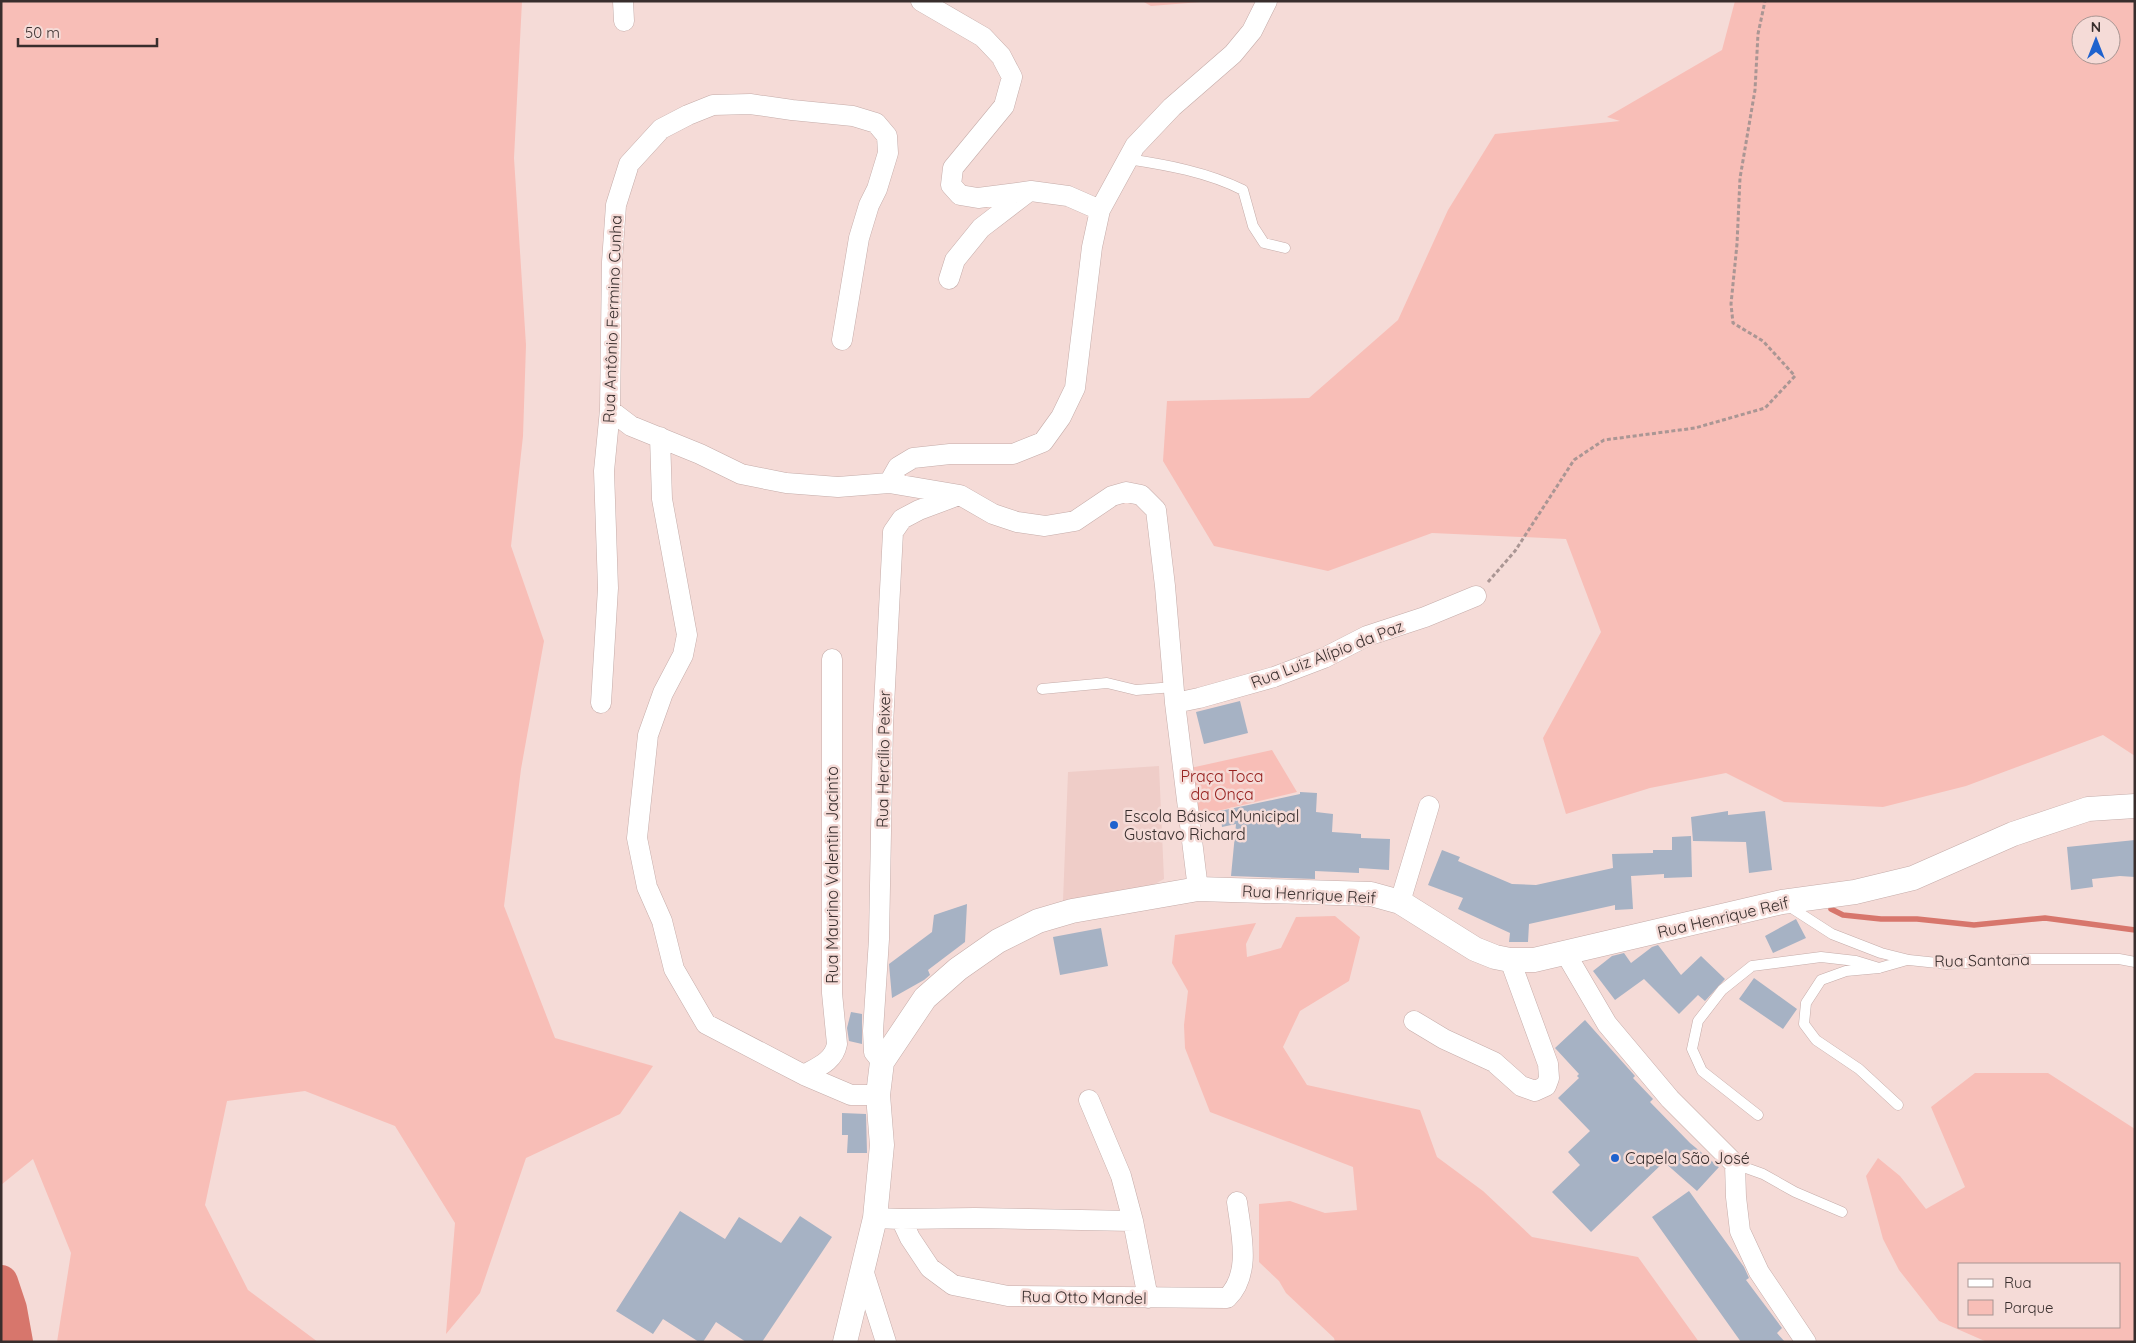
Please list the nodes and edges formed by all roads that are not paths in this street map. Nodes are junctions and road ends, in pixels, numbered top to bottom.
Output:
1 (946, 1) edge
2 (1267, 1) edge
3 (923, 2) edge
4 (1128, 159) junction
5 (1031, 190) junction
6 (1100, 210) junction
7 (1285, 248) dead end
8 (949, 279) dead end
9 (842, 340) dead end
10 (610, 410) junction
11 (660, 437) junction
12 (889, 483) junction
13 (960, 494) junction
14 (1476, 596) road end
15 (832, 659) dead end
16 (1042, 689) dead end
17 (1174, 695) junction
18 (601, 703) dead end
19 (1429, 806) dead end
20 (2135, 806) edge
21 (1198, 889) junction
22 (1400, 902) junction
23 (1782, 902) junction
24 (1566, 954) junction
25 (1510, 960) junction
26 (1909, 960) junction
27 (2135, 962) edge
28 (1878, 968) junction
29 (1414, 1021) dead end
30 (882, 1062) junction
31 (804, 1075) junction
32 (878, 1095) junction
33 (1088, 1100) dead end
34 (1898, 1105) dead end
35 (1758, 1115) dead end
36 (1735, 1164) junction
37 (1236, 1202) dead end
38 (1842, 1212) dead end
39 (875, 1218) junction
40 (901, 1219) junction
41 (1133, 1221) junction
42 (864, 1270) junction
43 (1148, 1298) junction
44 (882, 1338) edge
45 (845, 1342) edge
46 (1806, 1342) edge

1 - 3 lane
2 - 4 street
3 - 5 street
4 - 6 street
4 - 7 lane
5 - 6 street
5 - 8 street
6 - 12 street
9 - 10 street, Rua Antônio Fermino Cunha
10 - 11 street
10 - 18 street, Rua Antônio Fermino Cunha
11 - 12 street
11 - 31 street
12 - 13 street
13 - 17 street
13 - 30 street, Rua Hercílio Peixer
14 - 17 street, Rua Luiz Alípio da Paz
15 - 31 street, Rua Maurino Valentin Jacinto
16 - 17 lane
17 - 21 street
19 - 22 street
20 - 23 street, Rua Henrique Reif
21 - 22 street, Rua Henrique Reif
21 - 30 street, Rua Henrique Reif
22 - 25 street, Rua Henrique Reif
23 - 24 street, Rua Henrique Reif
23 - 26 lane, Rua Santana
24 - 25 street, Rua Henrique Reif
24 - 36 street
25 - 29 street
26 - 27 lane, Rua Santana
26 - 28 lane
28 - 34 lane
28 - 35 lane
30 - 32 street, Rua Henrique Reif
31 - 32 street
32 - 39 street, Rua Henrique Reif
33 - 41 street
36 - 38 lane
36 - 46 street
37 - 43 street, Rua Otto Mandel
39 - 40 street
39 - 42 street, Rua Henrique Reif
40 - 41 street
40 - 43 street, Rua Otto Mandel
41 - 43 street
42 - 44 street
42 - 45 street, Rua Henrique Reif

